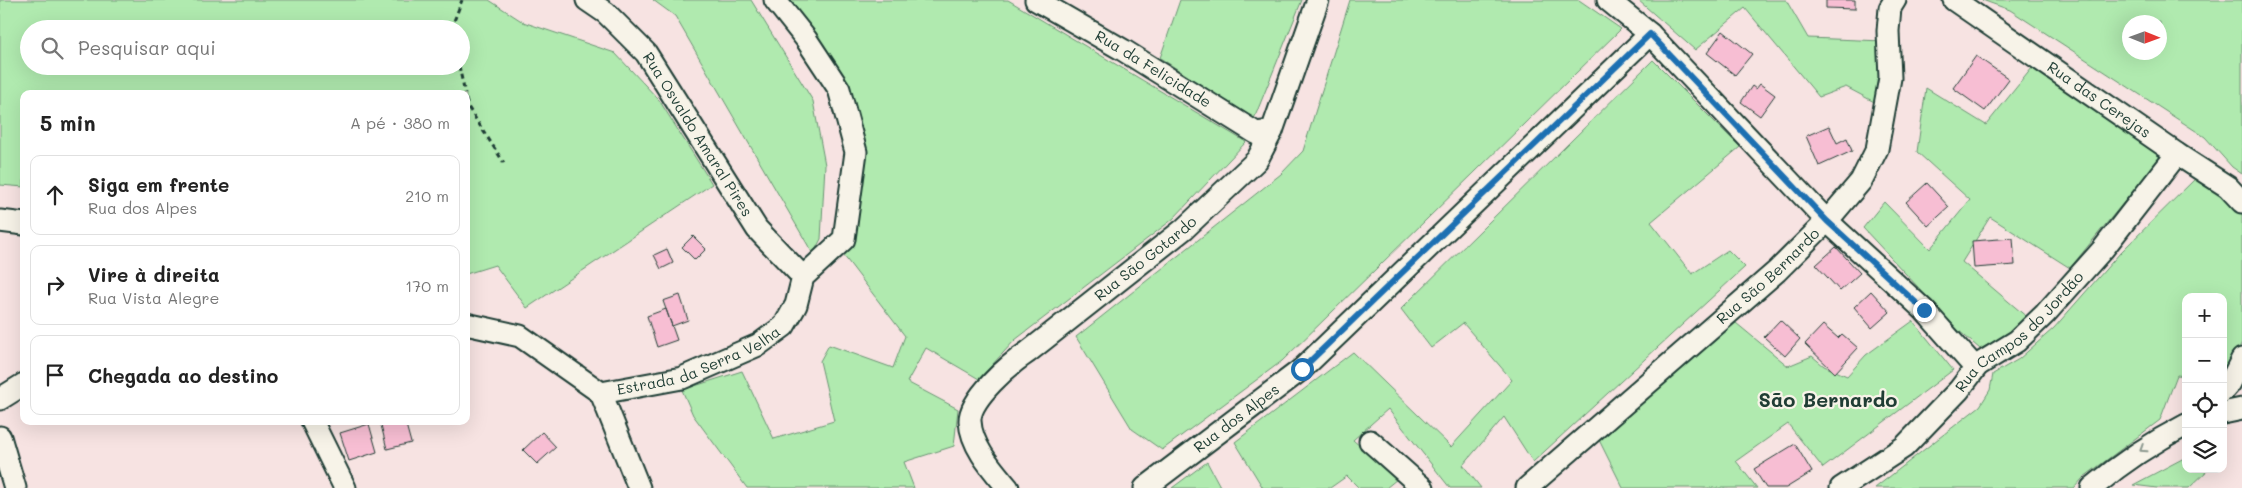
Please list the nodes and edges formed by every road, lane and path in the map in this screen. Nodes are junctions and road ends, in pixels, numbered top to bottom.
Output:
1 (462, 0) edge
2 (587, 0) edge
3 (775, 0) edge
4 (1036, 0) edge
5 (1318, 0) edge
6 (1608, 0) edge
7 (1895, 0) edge
8 (1954, 0) edge
9 (454, 20) edge
10 (1650, 34) junction
11 (461, 75) edge
12 (464, 90) edge
13 (470, 110) edge
14 (1272, 131) junction
15 (2177, 154) junction
16 (504, 163) dead end
17 (2242, 202) edge
18 (1827, 221) junction
19 (0, 222) edge
20 (20, 224) edge
21 (803, 276) junction
22 (470, 325) edge
23 (2242, 359) edge
24 (1978, 365) junction
25 (2227, 384) edge
26 (20, 386) edge
27 (601, 393) junction
28 (0, 399) edge
29 (2242, 409) edge
30 (2227, 412) edge
31 (314, 425) edge
32 (2182, 427) edge
33 (0, 437) edge
34 (1370, 441) dead end
35 (15, 488) edge
36 (345, 488) edge
37 (639, 488) edge
38 (1008, 488) edge
39 (1145, 488) edge
40 (1423, 488) edge
41 (1528, 488) edge
42 (1841, 488) edge
43 (2092, 488) edge

1 - 9 path
2 - 21 street, Rua Osvaldo Amaral Pires
3 - 21 street
4 - 14 street, Rua da Felicidade
5 - 14 street, Rua São Gotardo
6 - 10 street
7 - 18 street, Rua São Bernardo
8 - 15 street, Rua das Cerejas
10 - 18 street
10 - 39 street, Rua dos Alpes
11 - 12 path
13 - 16 path
14 - 38 street, Rua São Gotardo
15 - 17 street, Rua das Cerejas
15 - 24 street, Rua Campos do Jordão
18 - 24 street
18 - 41 street, Rua São Bernardo
19 - 20 street
21 - 27 street, Estrada da Serra Velha
22 - 27 street, Estrada da Serra Velha
23 - 25 street
24 - 42 street, Rua Campos do Jordão
26 - 28 street
27 - 37 street
29 - 30 street
31 - 36 street
32 -> 43 street
33 - 35 street
34 - 40 street

